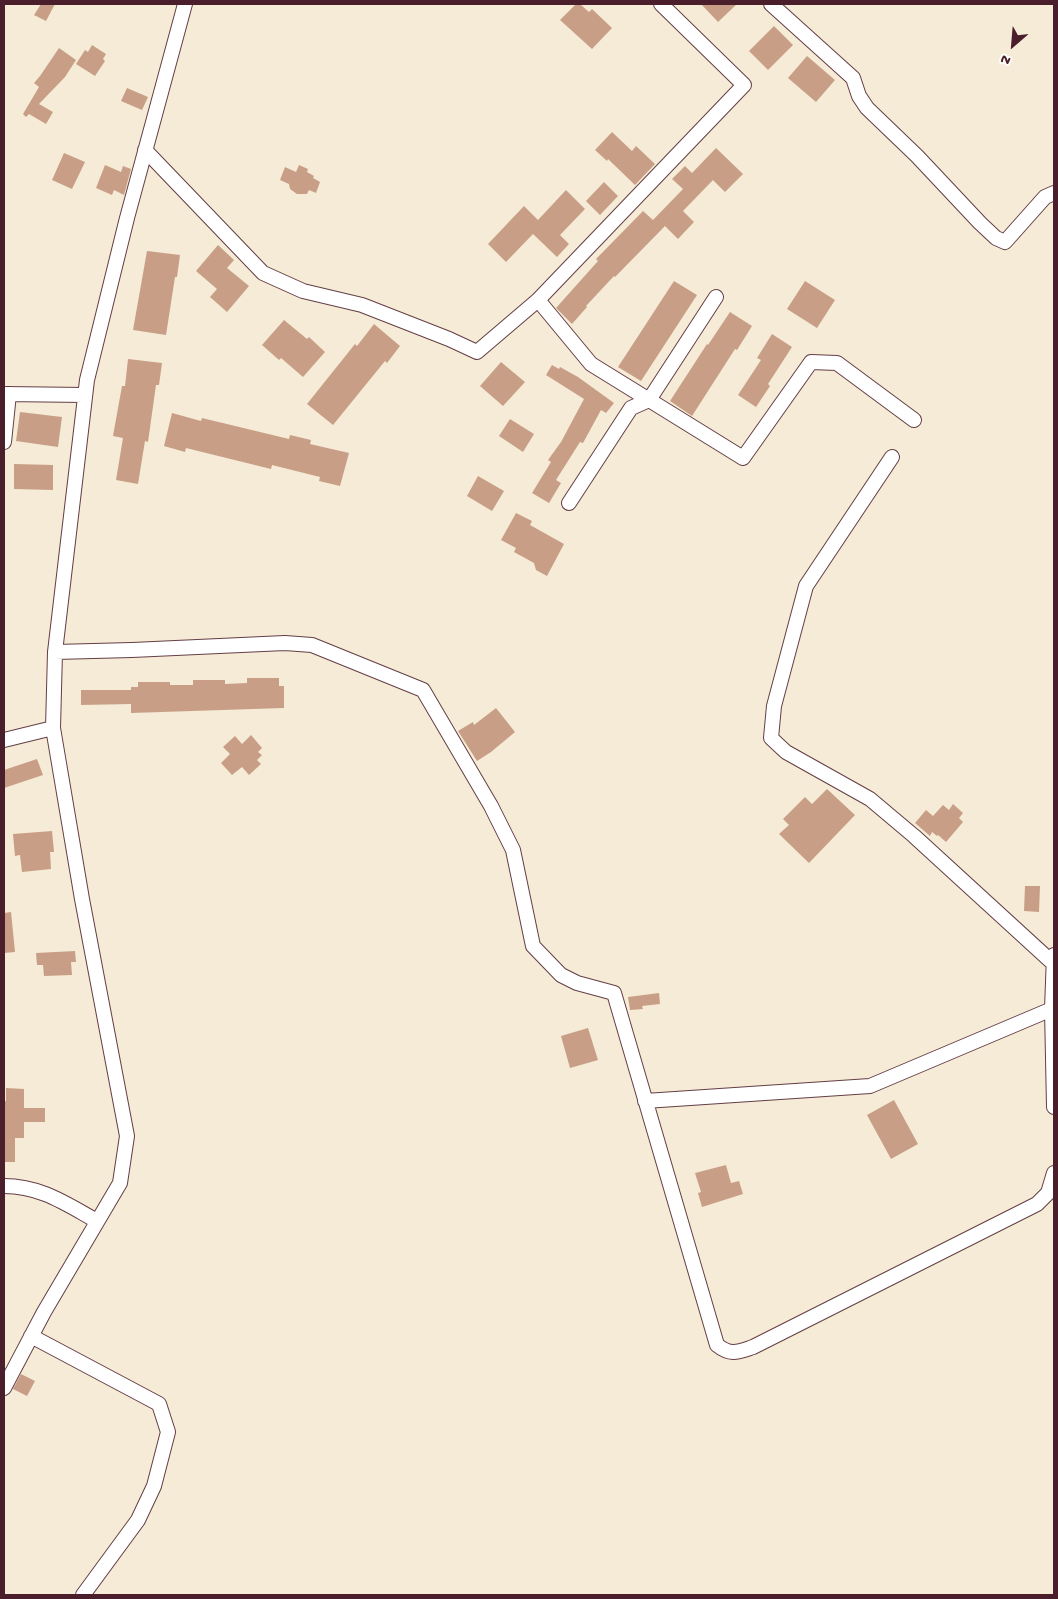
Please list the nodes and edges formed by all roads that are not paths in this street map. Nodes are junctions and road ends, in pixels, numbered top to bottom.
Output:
1 (185, 4) edge
2 (661, 4) edge
3 (771, 4) edge
4 (145, 150) junction
5 (1054, 193) edge
6 (716, 297) dead end
7 (538, 300) junction
8 (6, 394) edge
9 (85, 395) junction
10 (649, 400) junction
11 (914, 420) dead end
12 (4, 442) edge
13 (892, 457) dead end
14 (569, 503) dead end
15 (55, 652) junction
16 (53, 728) junction
17 (4, 740) edge
18 (1054, 952) edge
19 (1054, 964) edge
20 (1052, 1009) junction
21 (645, 1101) junction
22 (1054, 1107) edge
23 (1054, 1173) edge
24 (4, 1186) edge
25 (97, 1221) junction
26 (31, 1336) junction
27 (4, 1388) edge
28 (84, 1595) edge

1 - 4 street
2 - 7 street
3 - 5 street
4 - 7 street
4 - 9 street
6 - 10 street
7 - 10 street
8 - 9 street
8 - 12 street
9 - 15 street
10 - 11 street
10 - 14 street
13 - 19 street
15 - 16 street
15 - 21 street
16 - 17 street
16 - 25 street
18 - 19 street
19 - 20 street
20 - 21 street
20 - 22 street
21 - 23 street
24 - 25 street
25 - 26 street
26 - 27 street
26 - 28 street

